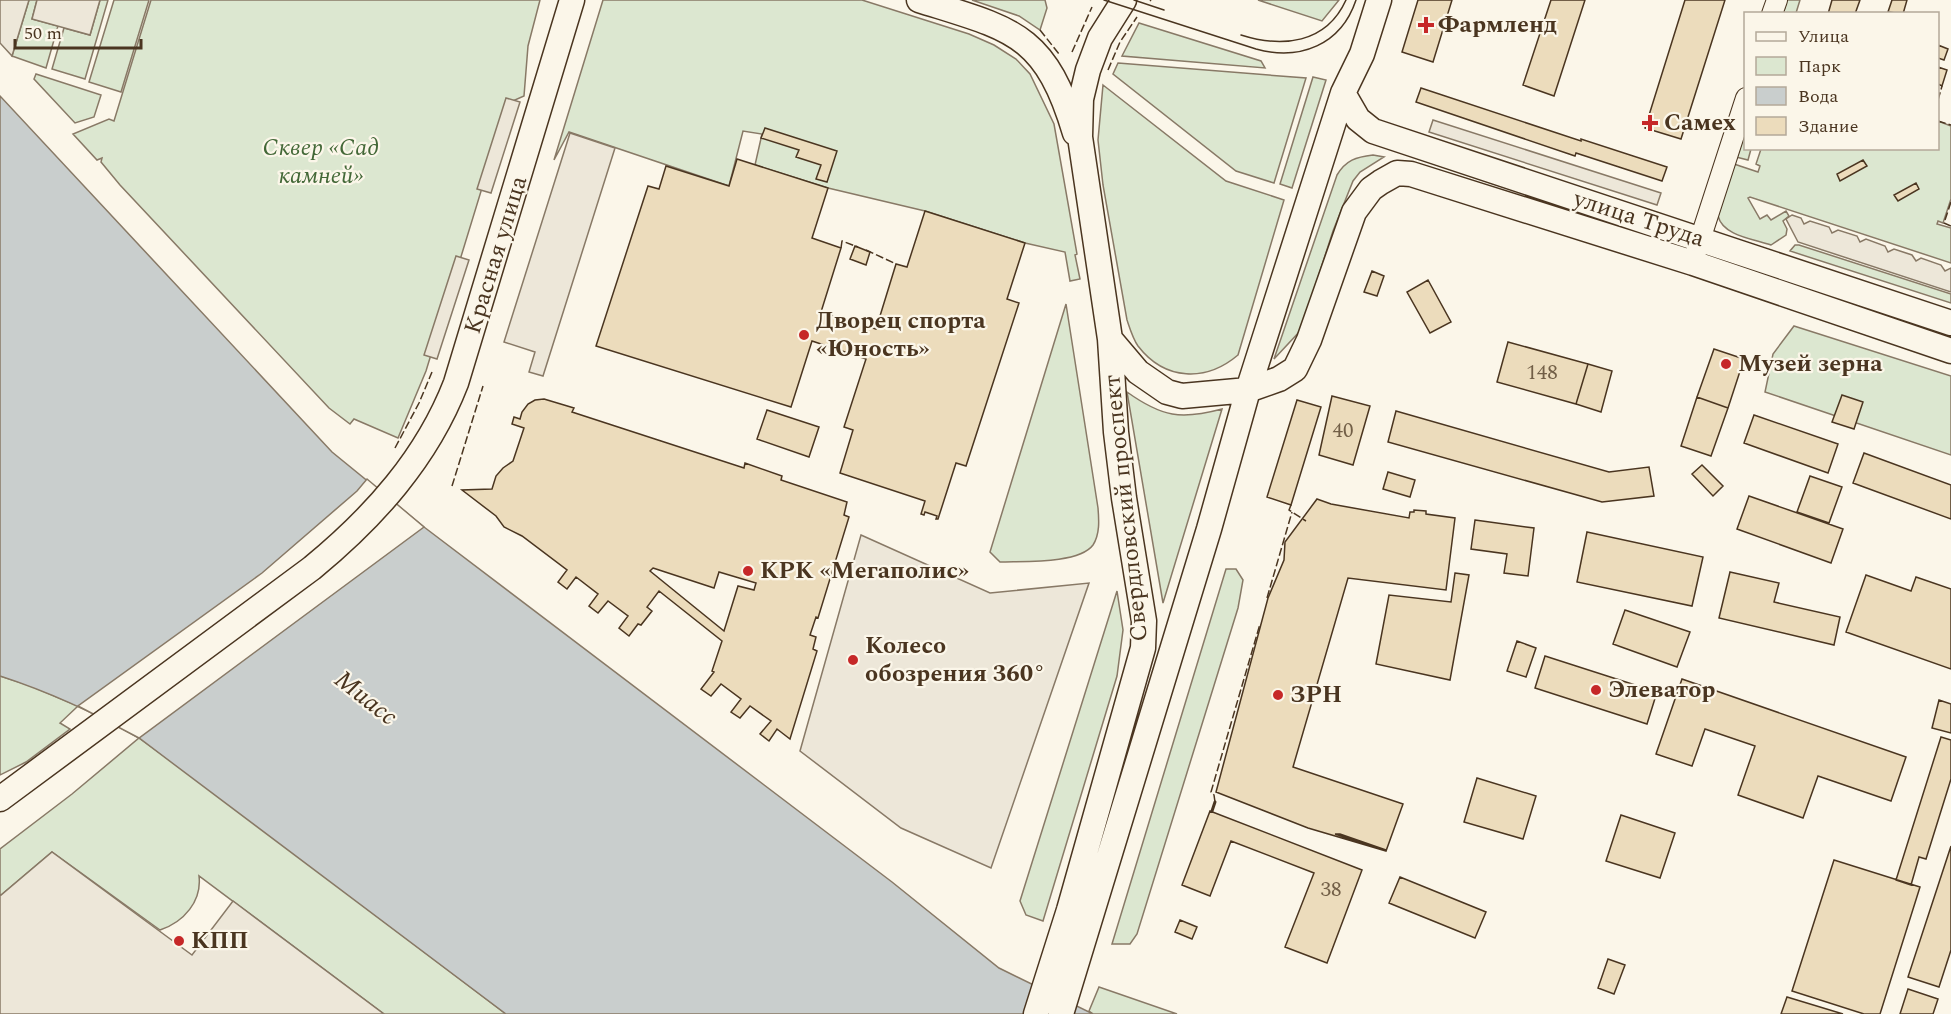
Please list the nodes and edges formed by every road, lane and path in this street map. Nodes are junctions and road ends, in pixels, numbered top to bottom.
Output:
1 (572, 0) edge
2 (920, 0) edge
3 (1125, 0) edge
4 (1379, 0) edge
5 (1343, 93) junction
6 (1744, 104) edge
7 (1080, 150) junction
8 (1700, 239) junction
9 (1693, 263) junction
10 (1951, 322) edge
11 (1110, 339) junction
12 (1951, 351) edge
13 (1248, 390) junction
14 (10, 785) edge
15 (0, 799) edge
16 (1080, 913) junction
17 (1036, 1014) edge
18 (1061, 1014) edge

1 - 14 main road, Красная улица
2 - 7 main road
3 - 7 main road, Свердловский проспект
4 - 5 main road, Свердловский проспект
5 - 8 main road, улица Труда
5 - 13 main road, Свердловский проспект
6 - 8 street
7 - 11 main road, Свердловский проспект
8 - 9 street
8 - 10 main road, улица Труда
9 - 12 main road, улица Труда
9 - 13 main road, улица Труда
11 - 13 main road
11 - 16 main road, Свердловский проспект
13 - 16 main road, Свердловский проспект
14 - 15 main road, Красная улица
16 - 17 main road, Свердловский проспект
16 - 18 main road, Свердловский проспект

